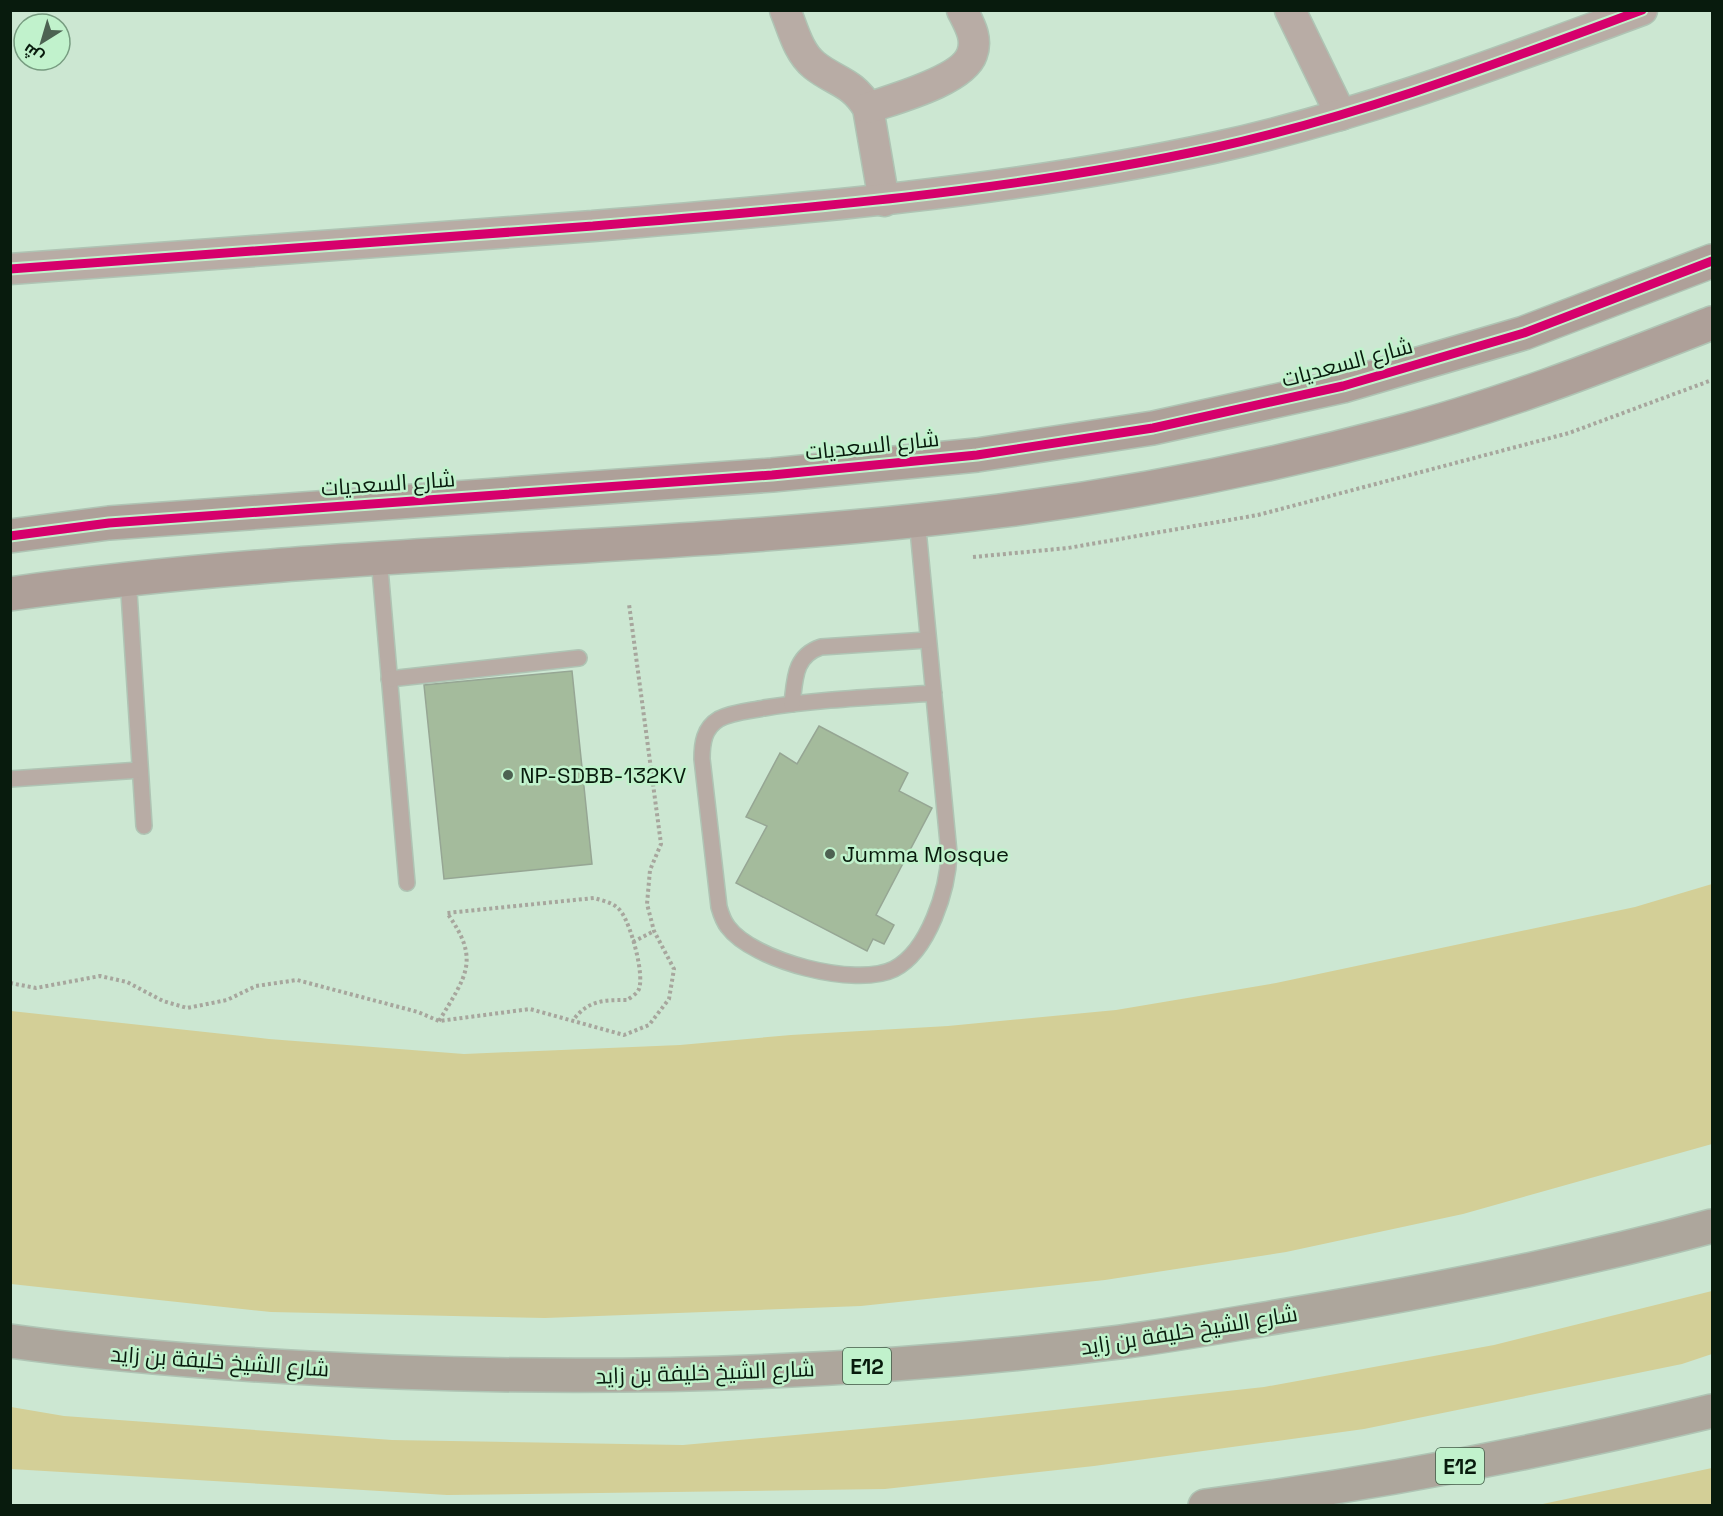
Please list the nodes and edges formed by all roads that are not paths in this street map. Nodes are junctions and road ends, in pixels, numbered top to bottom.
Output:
1 (785, 10) edge
2 (962, 10) edge
3 (1290, 10) edge
4 (1642, 10) edge
5 (868, 108) junction
6 (1341, 115) junction
7 (884, 201) junction
8 (1713, 261) edge
9 (10, 269) edge
10 (1713, 324) edge
11 (917, 519) junction
12 (10, 536) edge
13 (379, 557) junction
14 (128, 578) junction
15 (10, 594) edge
16 (927, 640) junction
17 (579, 657) dead end
18 (389, 679) junction
19 (934, 693) junction
20 (792, 704) junction
21 (140, 770) junction
22 (10, 779) edge
23 (144, 826) dead end
24 (407, 883) dead end
25 (1713, 1227) edge
26 (10, 1341) edge
27 (1713, 1411) edge
28 (1205, 1506) edge

1 - 5 street
2 - 5 street
3 - 6 street
4 - 6 street
5 - 7 street
6 - 7 street
7 - 9 street
8 - 12 street, شارع السعديات
10 - 11 street
11 - 13 street
11 - 16 lane
13 - 14 street
13 - 18 lane
14 - 15 street
14 - 21 lane
16 - 19 lane
16 - 20 lane
17 - 18 lane
18 - 24 lane
19 - 20 lane
19 - 20 lane
21 - 22 lane
21 - 23 lane
25 - 26 highway, شارع الشيخ خليفة بن زايد / E12
27 - 28 highway, E12

